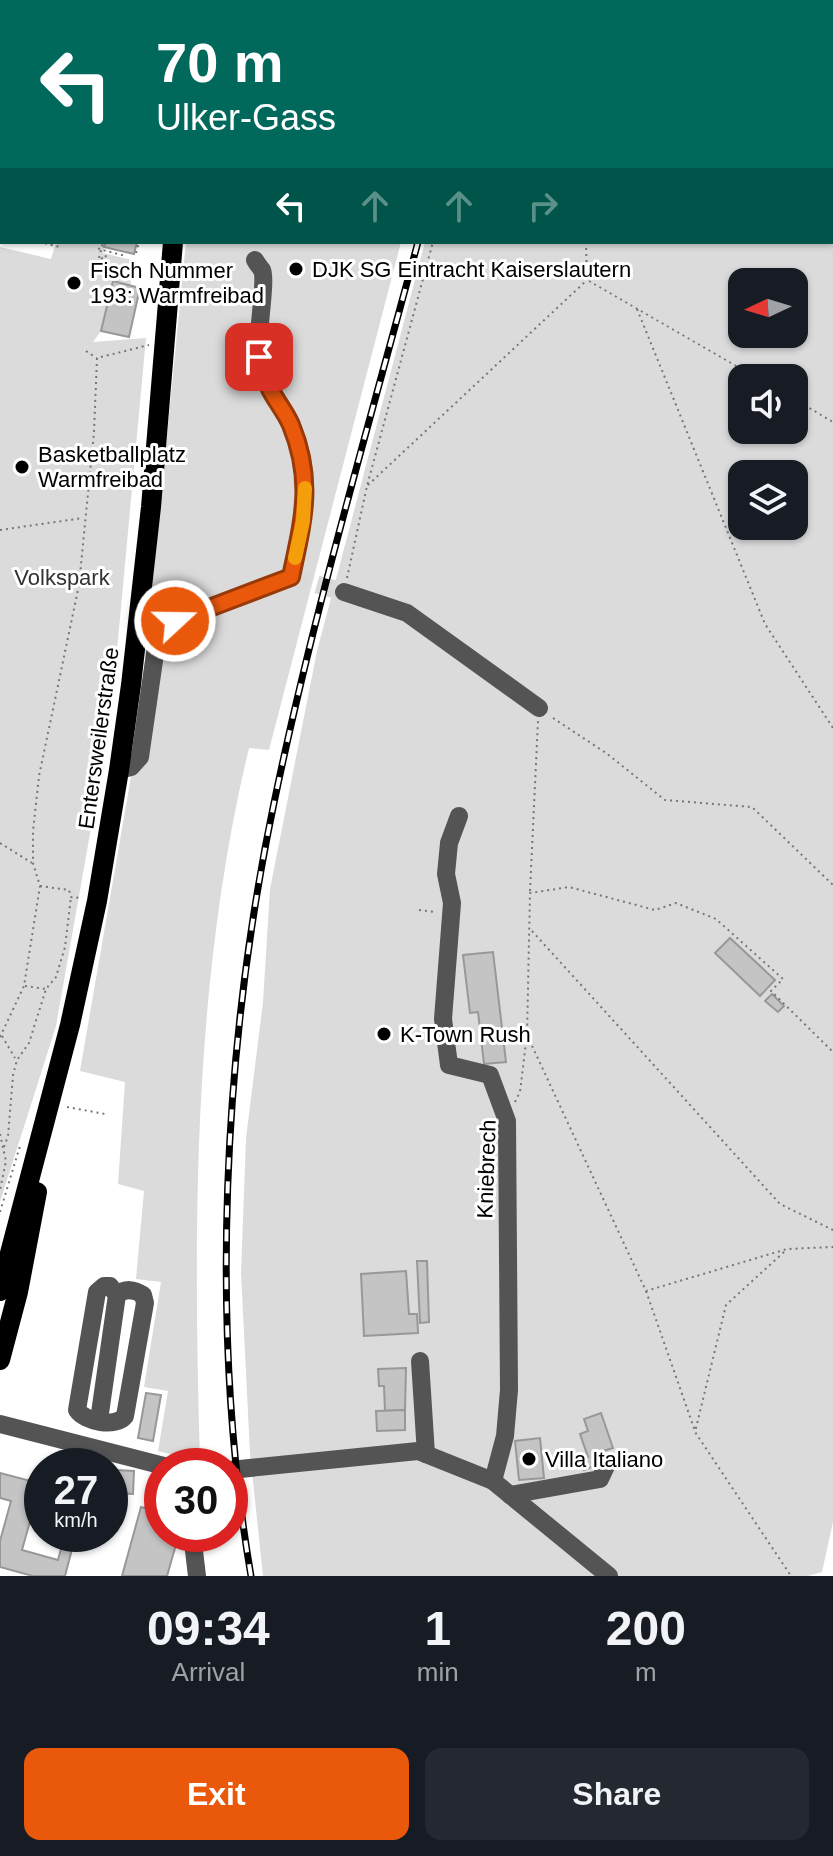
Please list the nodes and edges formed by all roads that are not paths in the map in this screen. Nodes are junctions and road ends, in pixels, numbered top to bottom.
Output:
1 (173, 244) edge
2 (255, 260) dead end
3 (344, 592) tunnel mouth
4 (539, 708) road end
5 (119, 770) junction
6 (459, 816) dead end
7 (54, 1093) junction
8 (0, 1291) edge
9 (117, 1295) junction
10 (144, 1313) junction
11 (112, 1319) junction
12 (0, 1360) edge
13 (420, 1361) dead end
14 (84, 1364) junction
15 (107, 1368) junction
16 (133, 1373) junction
17 (99, 1420) junction
18 (0, 1424) edge
19 (426, 1454) junction
20 (144, 1461) edge
21 (608, 1462) dead end
22 (248, 1468) edge
23 (493, 1481) junction
24 (510, 1495) junction
25 (194, 1552) edge
26 (197, 1576) edge
27 (609, 1576) edge

1 - 5 main road, Entersweilerstraße
2 - 5 street
3 - 4 street
5 - 7 main road, Entersweilerstraße
6 - 23 street, Kniebrech
7 - 8 main road, Entersweilerstraße
7 - 12 main road, Entersweilerstraße
9 - 10 street
9 - 11 street
9 - 14 street
10 - 11 street
10 - 16 street
11 - 15 street
13 - 19 street
14 - 15 street
14 - 17 street
15 - 16 street
15 - 17 street
16 - 17 street
18 - 20 street
19 - 22 street
19 - 23 street
21 - 24 street
23 - 24 street
24 - 27 street
25 - 26 street

